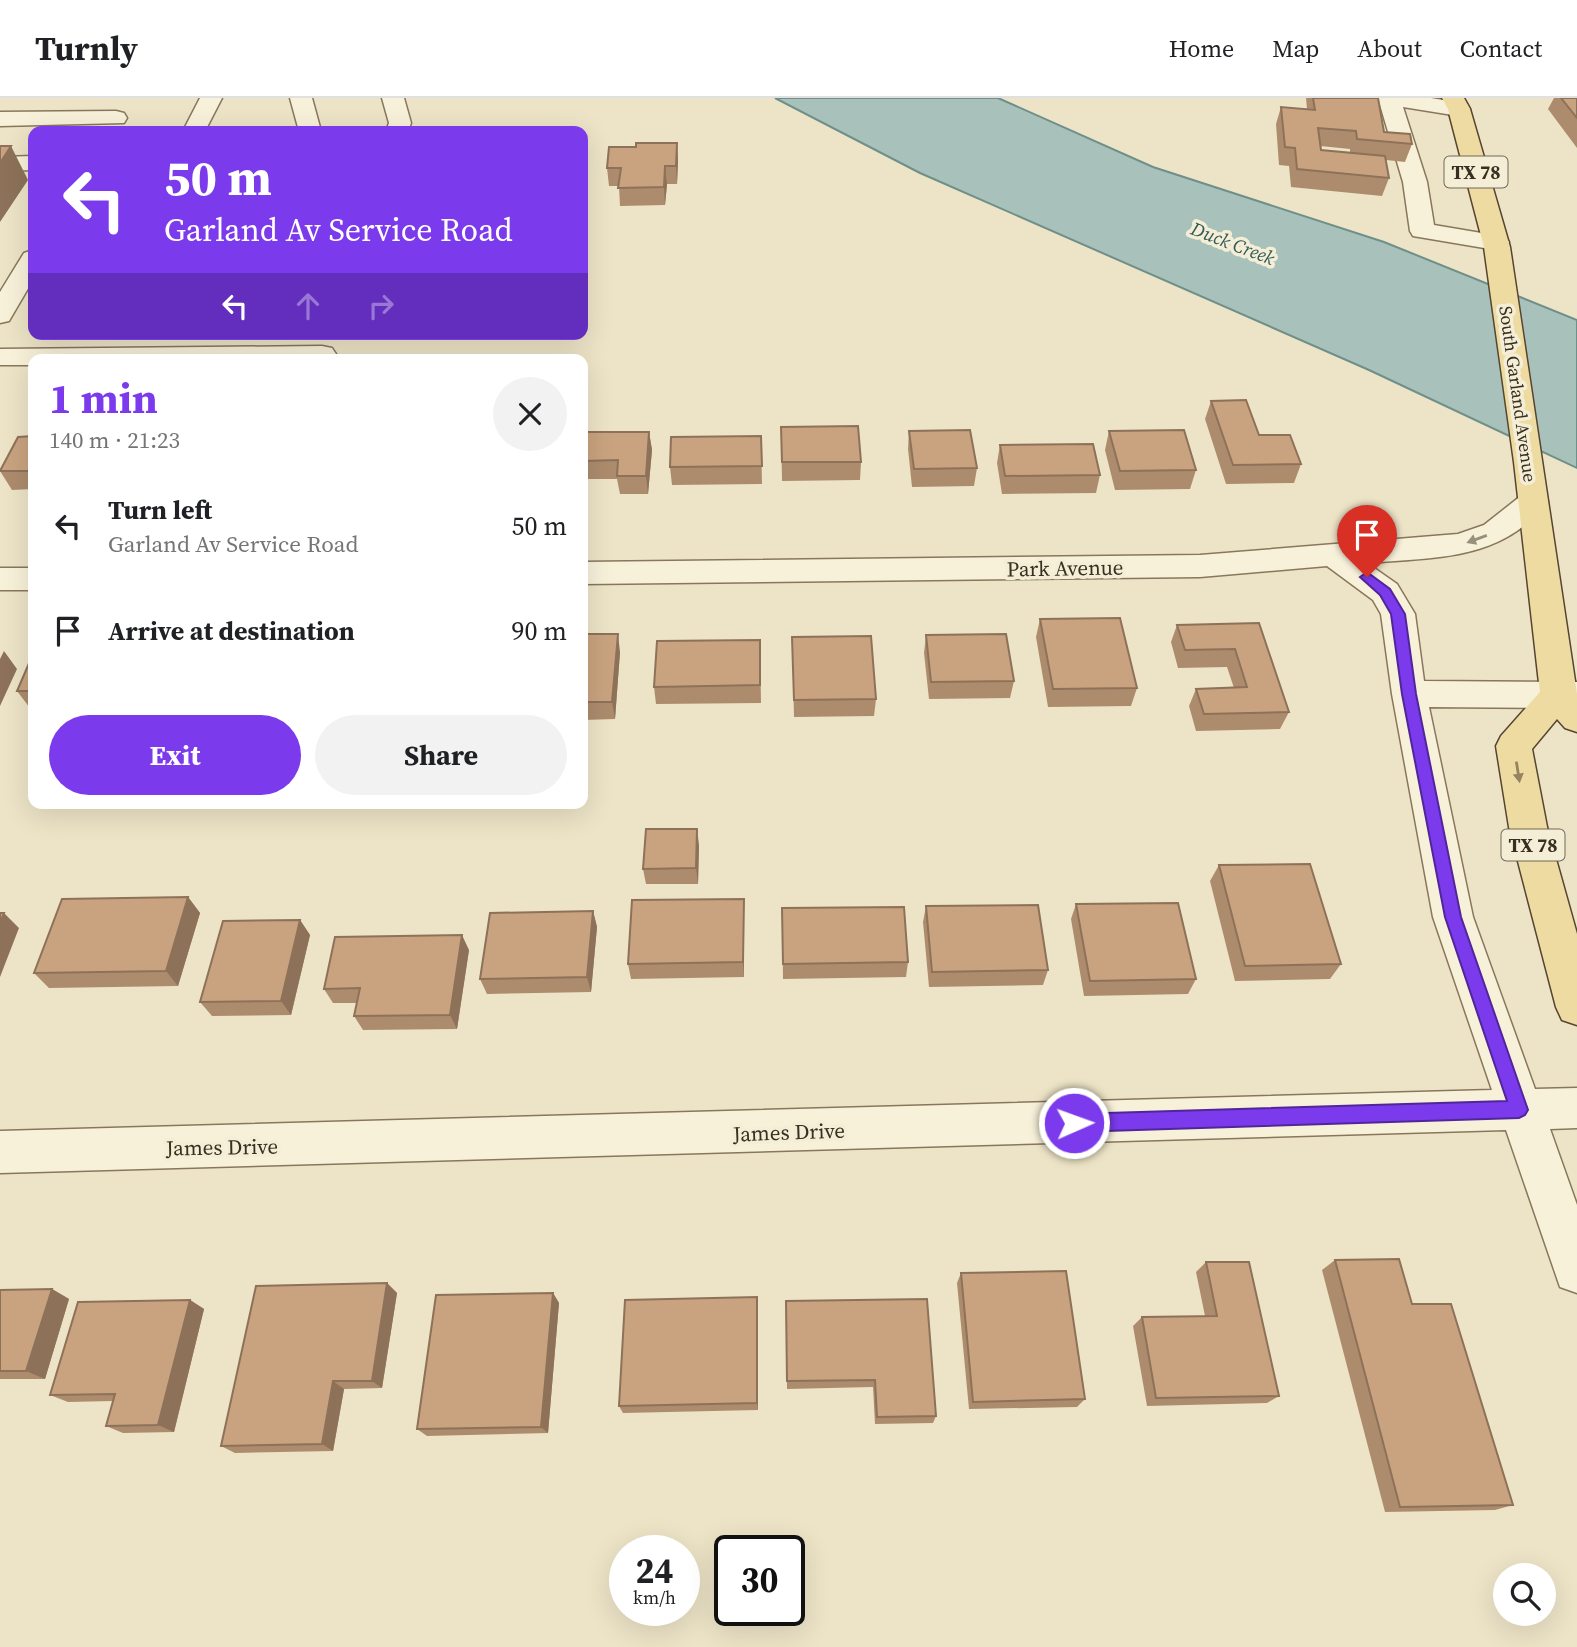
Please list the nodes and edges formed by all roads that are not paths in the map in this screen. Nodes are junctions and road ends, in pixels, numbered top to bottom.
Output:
1 (211, 98) edge
2 (301, 98) edge
3 (393, 98) edge
4 (1390, 99) edge
5 (1456, 104) edge
6 (117, 116) edge
7 (0, 119) edge
8 (197, 126) edge
9 (309, 126) edge
10 (399, 126) edge
11 (28, 163) edge
12 (0, 164) edge
13 (1497, 245) junction
14 (28, 267) edge
15 (0, 315) edge
16 (83, 345) edge
17 (322, 354) dead end
18 (0, 357) edge
19 (1533, 502) junction
20 (1334, 555) junction
21 (588, 573) edge
22 (0, 579) edge
23 (28, 579) edge
24 (1409, 694) junction
25 (1571, 703) edge
26 (1577, 1007) edge
27 (1577, 1108) edge
28 (1519, 1110) junction
29 (0, 1152) edge
30 (1577, 1270) edge

1 - 8 street
2 - 9 street
3 - 10 street
4 - 5 street
4 - 13 street
5 - 13 main road, South Garland Avenue / TX 78
6 - 7 street
11 - 12 street
13 - 19 main road, South Garland Avenue / TX 78
14 - 15 street
16 - 17 street
16 - 18 street
19 -> 20 street, Park Avenue
19 - 25 main road, South Garland Avenue / TX 78
20 - 21 street, Park Avenue
20 - 24 street
22 - 23 street
24 - 25 street
24 - 28 street
25 -> 26 main road, TX 78
27 - 28 street, James Drive
28 - 29 street, James Drive
28 - 30 street

